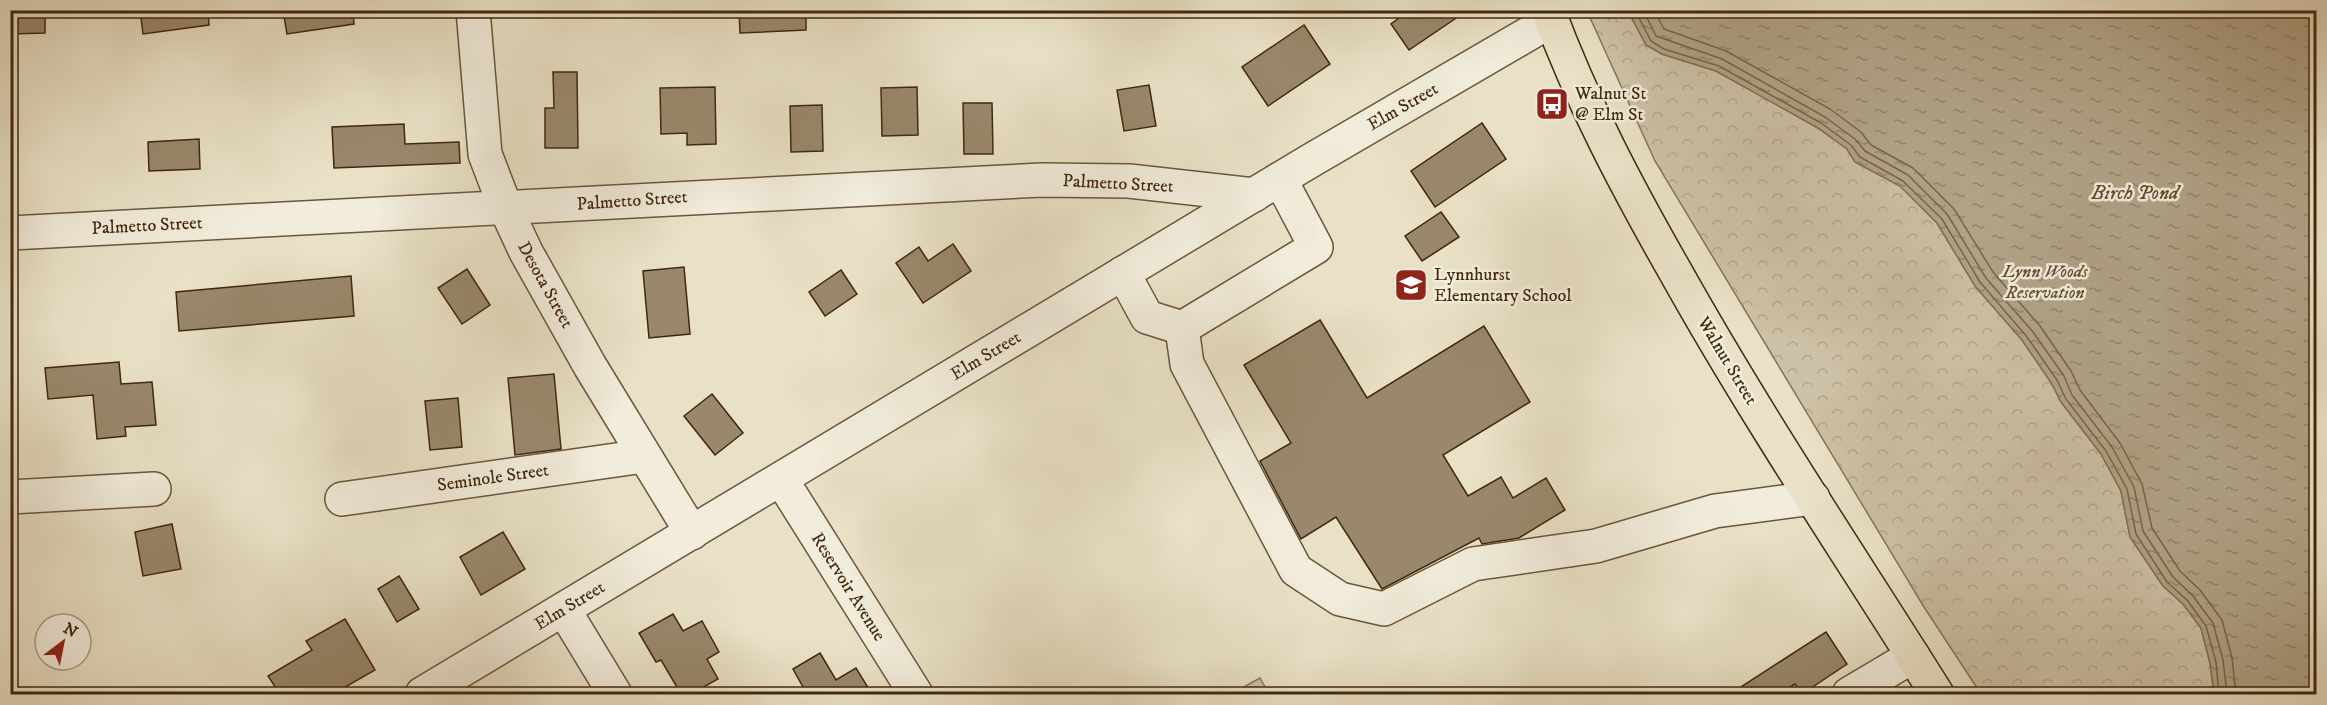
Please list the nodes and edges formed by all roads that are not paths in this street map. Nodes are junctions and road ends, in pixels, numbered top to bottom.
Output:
1 (473, 10) edge
2 (1550, 15) edge
3 (1267, 187) junction
4 (506, 209) junction
5 (10, 233) edge
6 (1123, 273) junction
7 (1182, 328) junction
8 (645, 456) junction
9 (781, 479) junction
10 (154, 489) dead end
11 (10, 496) edge
12 (1813, 498) junction
13 (342, 499) dead end
14 (692, 533) junction
15 (564, 610) junction
16 (1913, 656) junction
17 (422, 694) edge
18 (615, 694) edge
19 (916, 694) edge
20 (1849, 694) edge
21 (1937, 694) edge

1 - 4 street, Desota Street
2 - 3 street, Elm Street
2 - 12 main road, Walnut Street
3 - 4 street, Palmetto Street
3 - 6 street, Elm Street
3 - 7 street
4 - 5 street, Palmetto Street
4 - 8 street, Desota Street
6 - 7 street
6 - 9 street, Elm Street
7 - 12 street
8 - 13 street, Seminole Street
8 - 14 street, Desota Street
9 - 14 street, Elm Street
9 - 19 street, Reservoir Avenue
10 - 11 street
12 - 16 main road, Walnut Street
14 - 15 street, Elm Street
15 - 17 street, Elm Street
15 - 18 street
16 - 20 street
16 - 21 main road, Walnut Street

